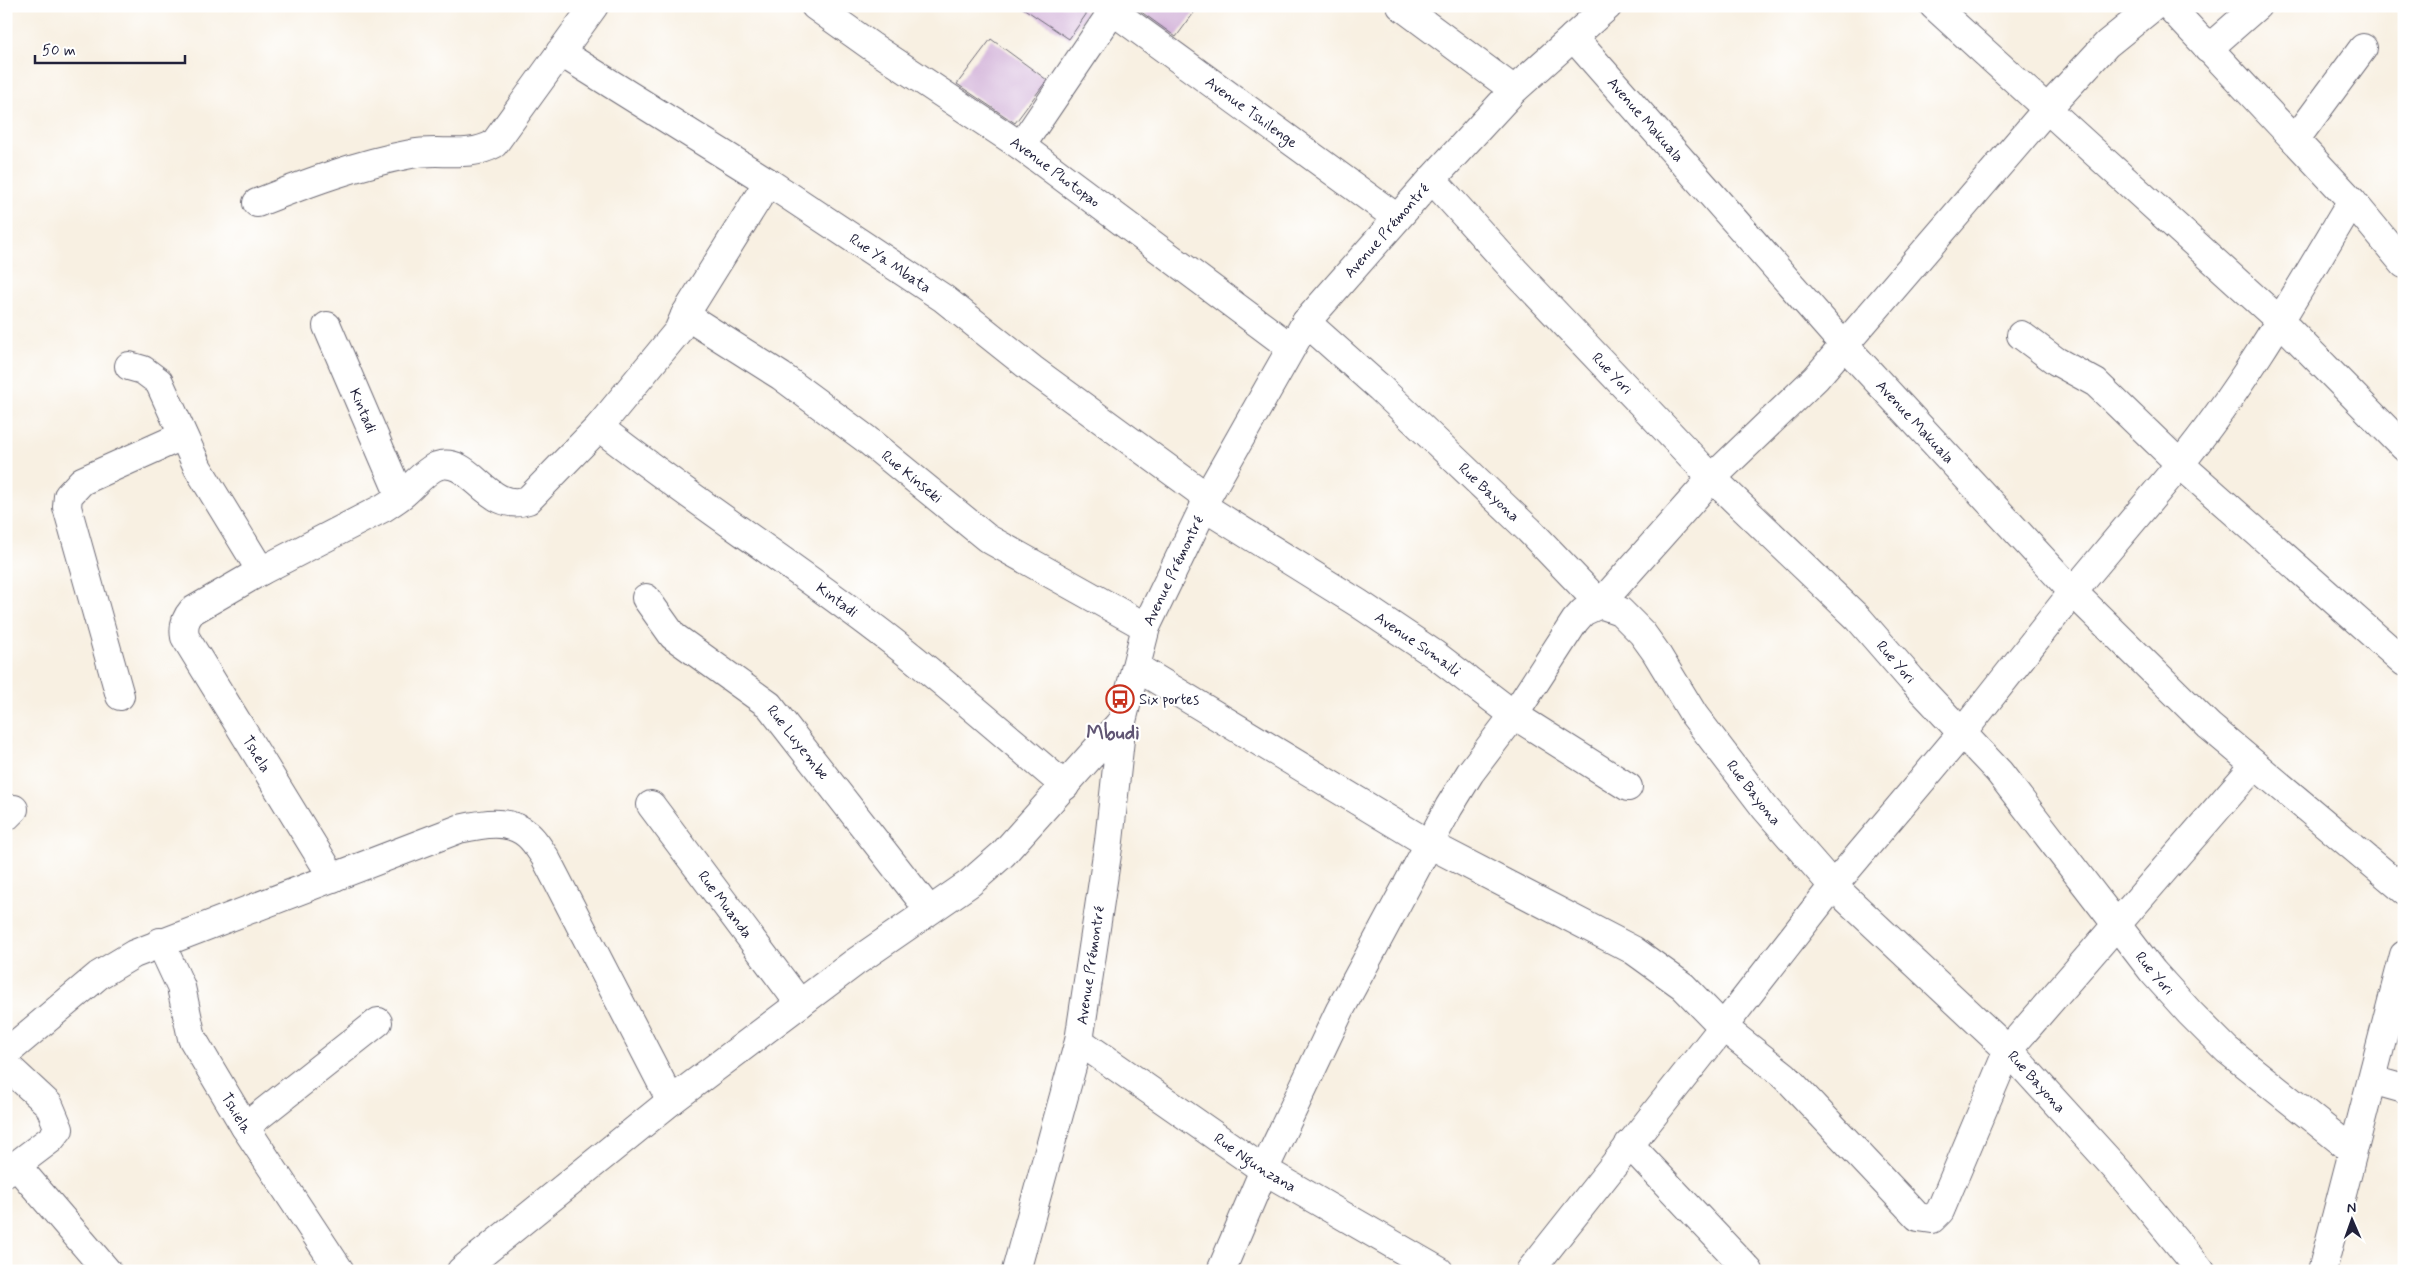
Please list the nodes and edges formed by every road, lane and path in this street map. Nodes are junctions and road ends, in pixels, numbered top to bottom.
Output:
1 (594, 6) edge
2 (815, 6) edge
3 (1401, 6) edge
4 (1608, 6) edge
5 (1934, 6) edge
6 (2154, 6) edge
7 (2169, 6) edge
8 (2257, 6) edge
9 (1112, 8) edge
10 (1573, 37) junction
11 (2363, 48) dead end
12 (2208, 49) junction
13 (560, 52) junction
14 (1514, 90) junction
15 (2047, 109) junction
16 (2294, 140) junction
17 (1021, 146) junction
18 (1432, 179) junction
19 (768, 182) junction
20 (2352, 201) junction
21 (257, 202) dead end
22 (1397, 218) junction
23 (2404, 264) edge
24 (685, 315) junction
25 (2280, 321) junction
26 (1306, 322) junction
27 (327, 326) dead end
28 (2021, 335) dead end
29 (1844, 345) junction
30 (1290, 347) junction
31 (129, 366) dead end
32 (599, 427) junction
33 (182, 436) junction
34 (2404, 448) edge
35 (2180, 464) junction
36 (1712, 478) junction
37 (400, 496) junction
38 (1206, 502) junction
39 (261, 571) junction
40 (2073, 592) junction
41 (646, 598) dead end
42 (1600, 604) junction
43 (1146, 627) junction
44 (2404, 662) edge
45 (1136, 667) junction
46 (120, 696) dead end
47 (1514, 715) junction
48 (1122, 721) junction
49 (1962, 733) junction
50 (2255, 765) junction
51 (1065, 786) junction
52 (1628, 787) dead end
53 (651, 805) dead end
54 (1429, 844) junction
55 (333, 878) junction
56 (1833, 886) junction
57 (2404, 890) edge
58 (929, 910) junction
59 (2117, 924) junction
60 (160, 942) junction
61 (2404, 955) edge
62 (800, 1004) junction
63 (378, 1022) dead end
64 (1723, 1027) junction
65 (1079, 1041) junction
66 (2008, 1050) junction
67 (6, 1053) edge
68 (6, 1065) edge
69 (2372, 1080) junction
70 (2404, 1089) edge
71 (670, 1101) junction
72 (245, 1128) junction
73 (1629, 1144) junction
74 (2352, 1150) junction
75 (12, 1169) edge
76 (1264, 1170) junction
77 (107, 1271) edge
78 (340, 1271) edge
79 (462, 1271) edge
80 (1016, 1271) edge
81 (1221, 1271) edge
82 (1439, 1271) edge
83 (1530, 1271) edge
84 (1749, 1271) edge
85 (2201, 1271) edge
86 (2322, 1271) edge

1 - 13 street
2 - 17 street, Avenue Photopao
3 - 14 street
4 - 10 street, Avenue Prémontré
5 - 15 street
6 - 15 street
7 - 12 street
8 - 12 street
9 - 17 street
9 - 22 street, Avenue Tshilenge
10 - 14 street, Avenue Prémontré
10 - 29 street, Avenue Makuala
11 - 16 street
12 - 16 street
13 - 19 street, Rue Ya Mbata
13 - 21 street
14 - 18 street, Avenue Prémontré
15 - 25 street
15 - 29 street
16 - 20 street
17 - 30 street, Avenue Photopao
18 - 22 street, Avenue Prémontré
18 - 36 street, Rue Yori
19 - 24 street
19 - 38 street, Rue Ya Mbata
20 - 23 street
20 - 25 street
22 - 26 street, Avenue Prémontré
24 - 32 street
24 - 43 street, Rue Kinseki
25 - 34 street
25 - 35 street
26 - 30 street, Avenue Prémontré
26 - 42 street, Rue Bayona
27 - 37 street, Kintadi
28 - 35 street
29 - 36 street
29 - 40 street, Avenue Makuala
30 - 38 street, Avenue Prémontré
31 - 33 street
32 - 37 street
32 - 51 street, Kintadi
33 - 39 street
33 - 46 street
35 - 40 street
35 - 44 street
36 - 42 street
36 - 49 street, Rue Yori
37 - 39 street
38 - 43 street, Avenue Prémontré
38 - 47 street, Avenue Sumaili
39 - 55 street, Tshela
40 - 49 street
40 - 50 street, Avenue Makuala
41 - 58 street, Rue Luyembe
42 - 47 street
42 - 56 street, Rue Bayona
43 - 45 street, Avenue Prémontré
45 - 48 street, Avenue Prémontré
45 - 54 street
47 - 52 street, Avenue Sumaili
47 - 54 street
48 - 51 street
48 - 65 street, Avenue Prémontré
49 - 56 street
49 - 59 street, Rue Yori
50 - 57 street, Avenue Makuala
50 - 59 street
51 - 58 street
53 - 62 street, Rue Muanda
54 - 64 street
54 - 76 street
55 - 60 street
55 - 71 street
56 - 64 street
56 - 66 street, Rue Bayona
58 - 62 street
59 - 66 street
59 - 74 street, Rue Yori
60 - 67 street
60 - 72 street, Tshiela
61 - 69 street
62 - 71 street
63 - 72 street
64 - 66 street
64 - 73 street
65 - 76 street, Rue Ngunzana
65 - 80 street, Avenue Prémontré
66 - 85 street, Rue Bayona
68 - 75 street
69 - 70 street
69 - 74 street
71 - 79 street
72 - 78 street, Tshiela
73 - 83 street
73 - 84 street
74 - 86 street
75 - 77 street
76 - 81 street
76 - 82 street, Rue Ngunzana

